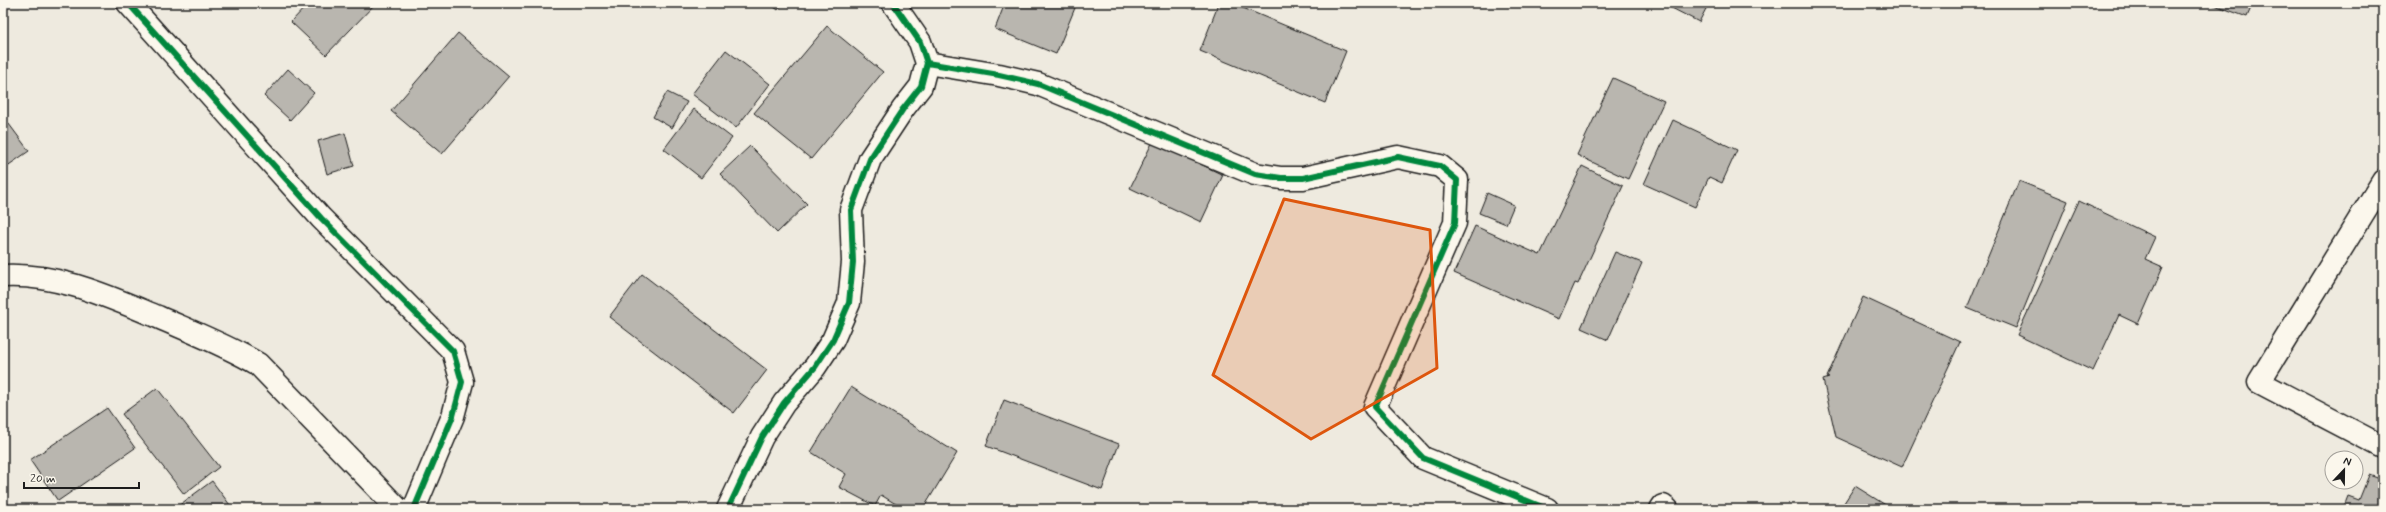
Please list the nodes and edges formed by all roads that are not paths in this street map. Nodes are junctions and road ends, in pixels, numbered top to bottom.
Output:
1 (128, 3) edge
2 (893, 3) edge
3 (927, 63) junction
4 (2383, 181) edge
5 (3, 276) edge
6 (2383, 447) edge
7 (398, 509) edge
8 (414, 509) edge
9 (728, 509) edge
10 (1547, 509) edge
11 (1661, 509) edge
12 (1667, 509) edge

1 - 8 street
2 - 3 street
3 - 9 street
3 - 10 street
4 - 6 street
5 - 7 street
11 - 12 street

